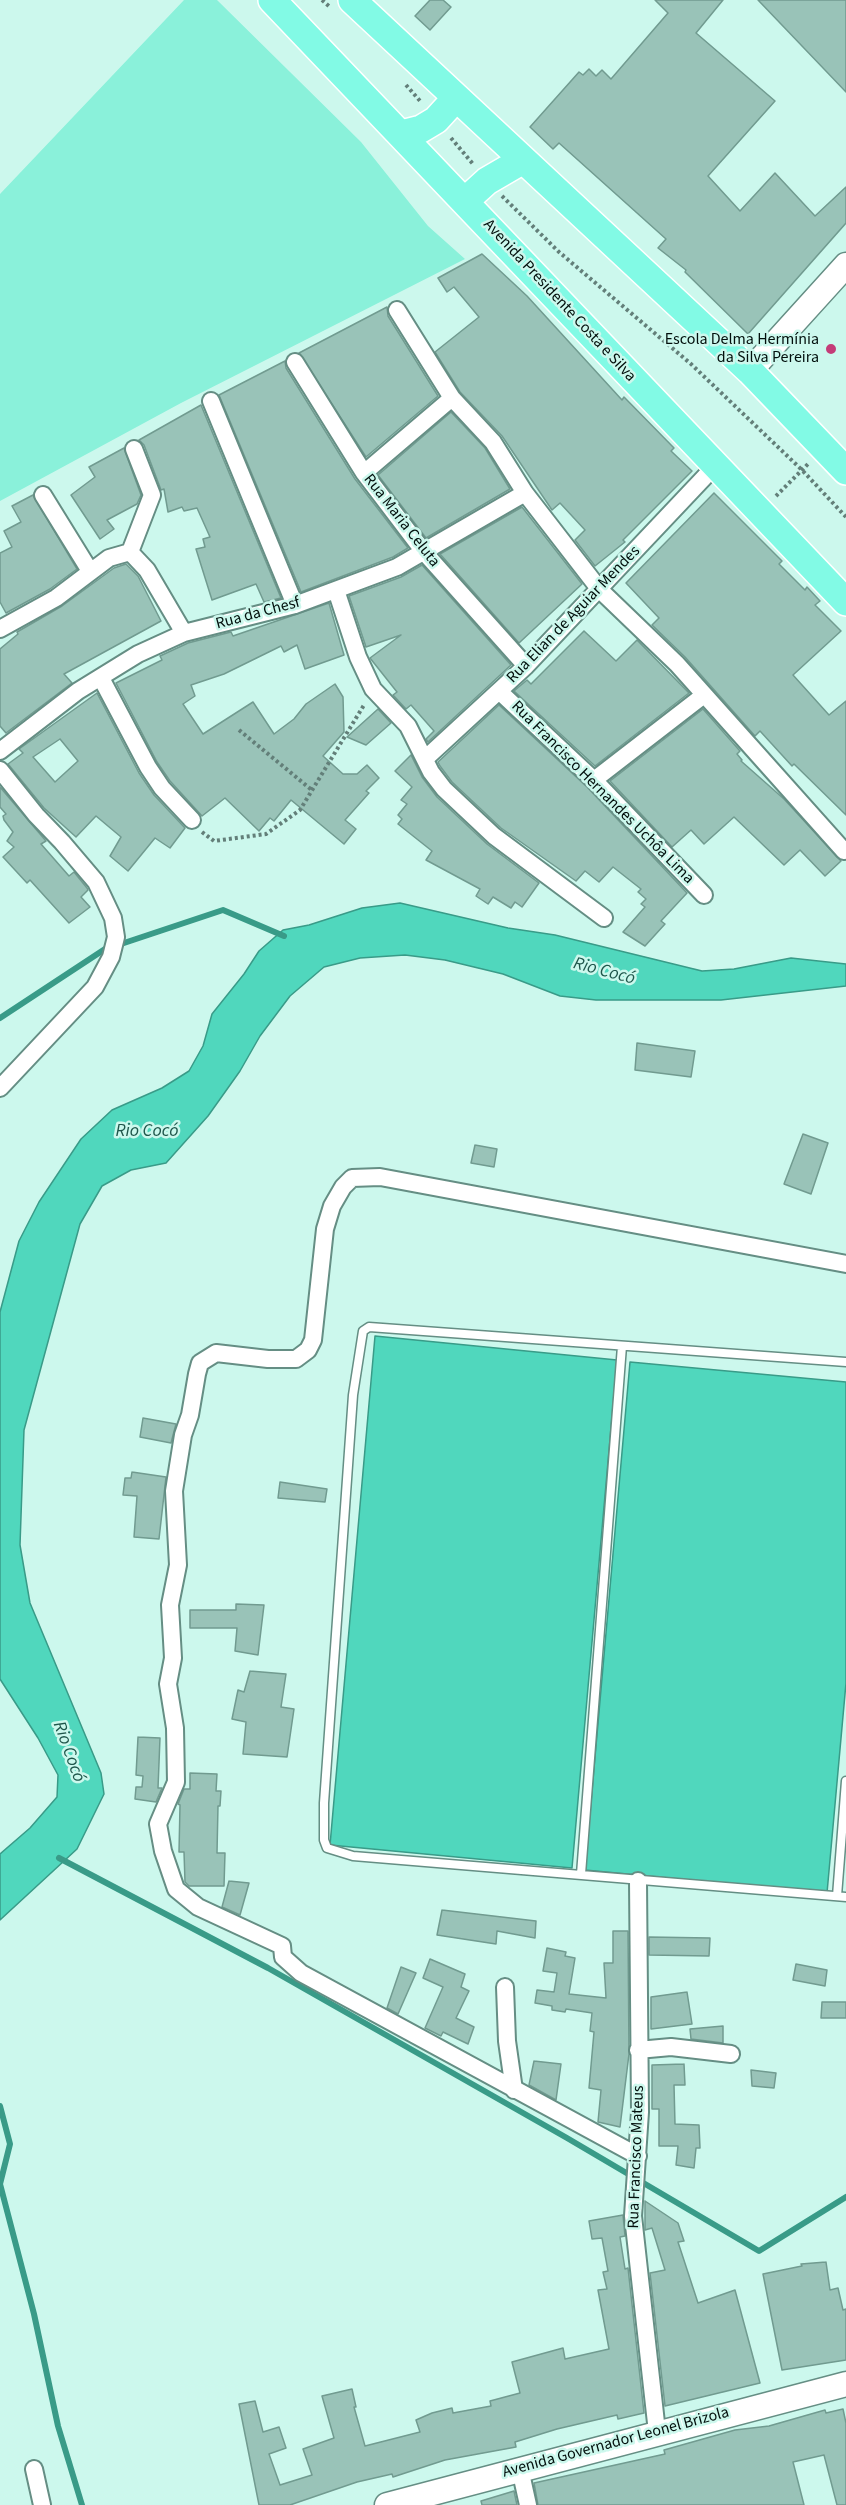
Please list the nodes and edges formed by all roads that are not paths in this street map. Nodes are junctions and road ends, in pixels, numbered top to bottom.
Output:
1 (272, 0) edge
2 (341, 4) edge
3 (456, 98) junction
4 (400, 134) junction
5 (523, 160) junction
6 (465, 201) junction
7 (846, 265) edge
8 (397, 310) dead end
9 (295, 362) dead end
10 (750, 370) junction
11 (452, 398) junction
12 (211, 401) dead end
13 (135, 449) dead end
14 (716, 466) junction
15 (846, 471) edge
16 (364, 473) junction
17 (525, 493) junction
18 (44, 495) dead end
19 (130, 552) junction
20 (424, 552) junction
21 (90, 571) junction
22 (336, 590) junction
23 (600, 590) junction
24 (846, 602) edge
25 (296, 605) junction
26 (0, 629) edge
27 (184, 633) junction
28 (526, 666) junction
29 (101, 678) junction
30 (500, 692) junction
31 (704, 695) junction
32 (0, 751) edge
33 (426, 758) junction
34 (0, 770) edge
35 (594, 780) junction
36 (192, 820) road end
37 (844, 851) dead end
38 (704, 895) dead end
39 (604, 918) dead end
40 (0, 1088) edge
41 (846, 1264) edge
42 (622, 1346) junction
43 (846, 1362) edge
44 (846, 1781) edge
45 (581, 1874) junction
46 (638, 1881) junction
47 (841, 1897) edge
48 (505, 1986) dead end
49 (638, 2050) junction
50 (731, 2055) dead end
51 (514, 2090) junction
52 (638, 2156) junction
53 (846, 2384) edge
54 (657, 2432) junction
55 (34, 2469) dead end
56 (520, 2469) junction
57 (419, 2501) edge
58 (42, 2505) edge
59 (387, 2505) edge
60 (528, 2505) edge

1 - 4 main road, Avenida Presidente Costa e Silva
2 - 3 main road
3 - 4 main road
3 - 5 main road
4 - 6 main road, Avenida Presidente Costa e Silva
5 - 6 main road
5 - 10 main road
6 - 14 main road, Avenida Presidente Costa e Silva
7 - 10 street
8 - 11 street
9 - 16 street, Rua Maria Celuta
10 - 15 main road
11 - 16 street
11 - 17 street
12 - 25 street
13 - 19 street
14 - 23 street, Rua Elian de Aguiar Mendes
14 - 24 main road, Avenida Presidente Costa e Silva
16 - 20 street, Rua Maria Celuta
17 - 20 street, Rua da Chesf
17 - 23 street
18 - 21 street
19 - 21 street
19 - 27 street
20 - 22 street, Rua da Chesf
20 - 28 street, Rua Maria Celuta
21 - 26 street
22 - 25 street, Rua da Chesf
22 - 33 street
23 - 28 street, Rua Elian de Aguiar Mendes
23 - 31 street
25 - 27 street, Rua da Chesf
27 - 29 street, Rua da Chesf
28 - 30 street, Rua Elian de Aguiar Mendes
29 - 32 street, Rua da Chesf
29 - 36 street
30 - 33 street, Rua Elian de Aguiar Mendes
30 - 35 street, Rua Francisco Hernandes Uchôa Lima
31 - 35 street
31 - 37 street
33 - 39 street
34 - 40 street
35 - 38 street, Rua Francisco Hernandes Uchôa Lima
41 - 51 street
42 - 43 lane
42 - 45 lane
42 - 45 lane
44 - 47 lane
45 - 46 lane
46 - 47 lane
46 - 49 street, Rua Francisco Mateus
48 - 51 street
49 - 50 street
49 - 52 street, Rua Francisco Mateus
51 - 52 street
52 - 54 street, Rua Francisco Mateus
53 - 54 street, Avenida Governador Leonel Brizola
54 - 56 street, Avenida Governador Leonel Brizola
55 - 58 street
56 - 57 street, Avenida Governador Leonel Brizola
56 - 60 street
57 - 59 street, Avenida Governador Leonel Brizola

